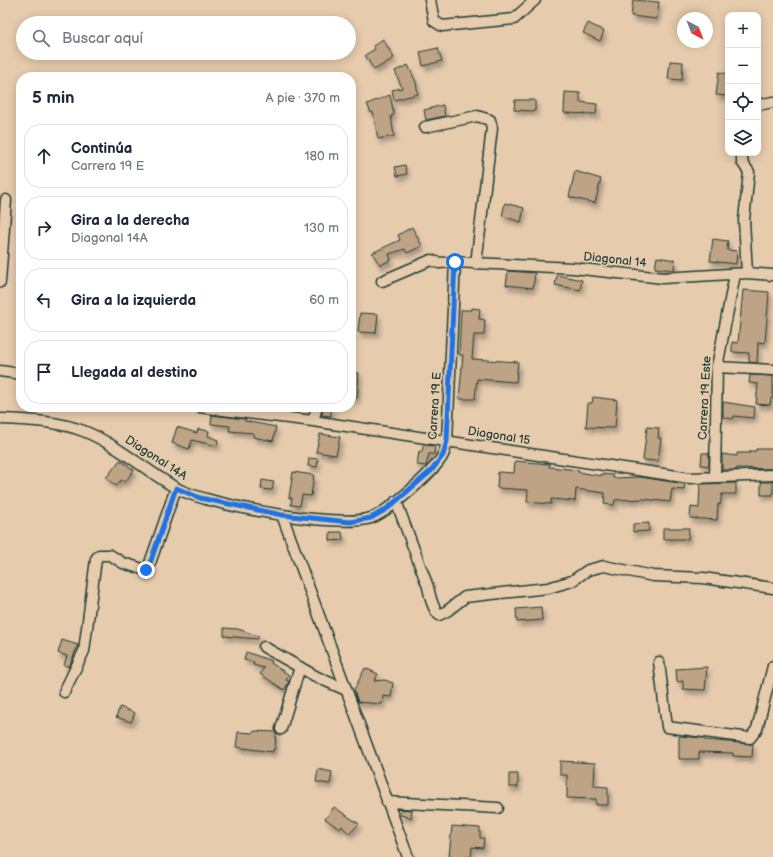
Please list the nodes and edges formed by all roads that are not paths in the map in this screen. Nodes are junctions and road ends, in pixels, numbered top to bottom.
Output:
1 (430, 0) edge
2 (535, 0) edge
3 (773, 102) edge
4 (761, 104) edge
5 (424, 127) dead end
6 (742, 156) edge
7 (6, 200) dead end
8 (455, 262) junction
9 (476, 264) junction
10 (747, 273) junction
11 (735, 274) junction
12 (773, 275) edge
13 (382, 281) dead end
14 (0, 282) edge
15 (717, 368) junction
16 (773, 370) edge
17 (0, 371) edge
18 (16, 373) edge
19 (240, 412) edge
20 (316, 412) edge
21 (0, 419) edge
22 (313, 421) junction
23 (447, 441) junction
24 (773, 475) edge
25 (715, 477) junction
26 (176, 488) junction
27 (396, 501) junction
28 (282, 515) junction
29 (371, 518) joint
30 (773, 588) edge
31 (264, 647) dead end
32 (659, 662) dead end
33 (773, 666) edge
34 (300, 667) junction
35 (346, 690) junction
36 (64, 692) dead end
37 (280, 729) dead end
38 (387, 802) junction
39 (498, 808) dead end
40 (408, 857) edge

1 - 2 street
3 - 4 street
5 - 9 street
6 - 10 street
7 - 14 street
8 - 9 street, Diagonal 14
8 - 13 street, Diagonal 14
8 - 23 street, Carrera 19 E
9 - 11 street, Diagonal 14
10 - 11 street, Diagonal 14
10 - 12 street, Diagonal 14
11 - 15 street, Carrera 19 Este
15 - 16 street
15 - 25 street, Carrera 19 Este
17 - 18 street
19 - 22 street, Diagonal 15
20 - 22 street
21 - 26 street, Diagonal 14A
22 - 23 street, Diagonal 15
23 - 25 street, Diagonal 15
23 - 27 street, Carrera 19 E
24 - 25 street, Diagonal 15
26 - 28 street, Diagonal 14A
26 - 36 street
27 - 29 street, Carrera 19 E
27 - 30 street
28 - 29 street, Diagonal 14A
28 - 35 street
31 - 34 street
32 - 33 street
34 - 35 street
34 - 37 street
35 - 38 street
38 - 39 street
38 - 40 street

